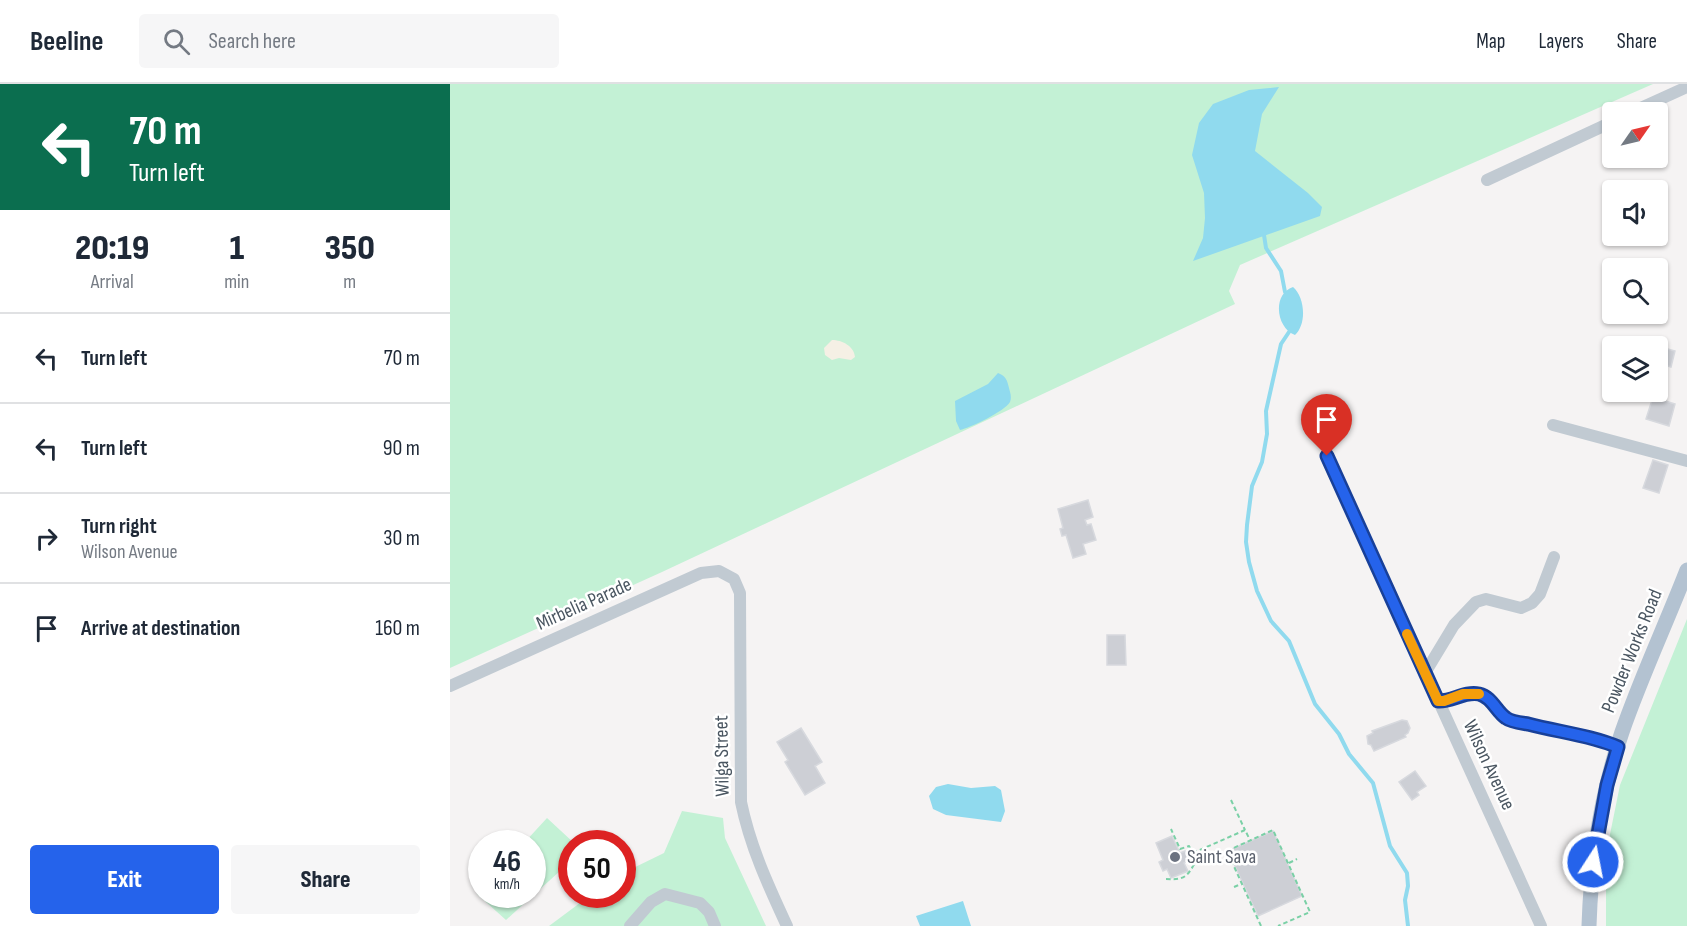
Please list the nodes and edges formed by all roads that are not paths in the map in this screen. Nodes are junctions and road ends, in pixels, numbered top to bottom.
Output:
1 (1687, 87) edge
2 (1654, 102) edge
3 (1602, 126) edge
4 (1487, 180) dead end
5 (1553, 425) dead end
6 (1327, 456) dead end
7 (1687, 461) edge
8 (1554, 557) dead end
9 (1687, 570) edge
10 (734, 579) joint
11 (1425, 673) junction
12 (450, 686) edge
13 (1438, 701) junction
14 (1618, 747) junction
15 (630, 926) edge
16 (715, 926) edge
17 (787, 926) edge
18 (1541, 926) edge
19 (1589, 926) edge

1 - 2 street
3 - 4 street
5 - 7 street
6 - 11 street, Wilson Avenue
8 - 11 street
9 - 14 main road, Powder Works Road
10 - 12 street, Mirbelia Parade
10 - 17 street, Wilga Street
11 - 13 street, Wilson Avenue
13 - 14 street
13 - 18 street, Wilson Avenue
14 - 19 main road, Powder Works Road
15 - 16 street

